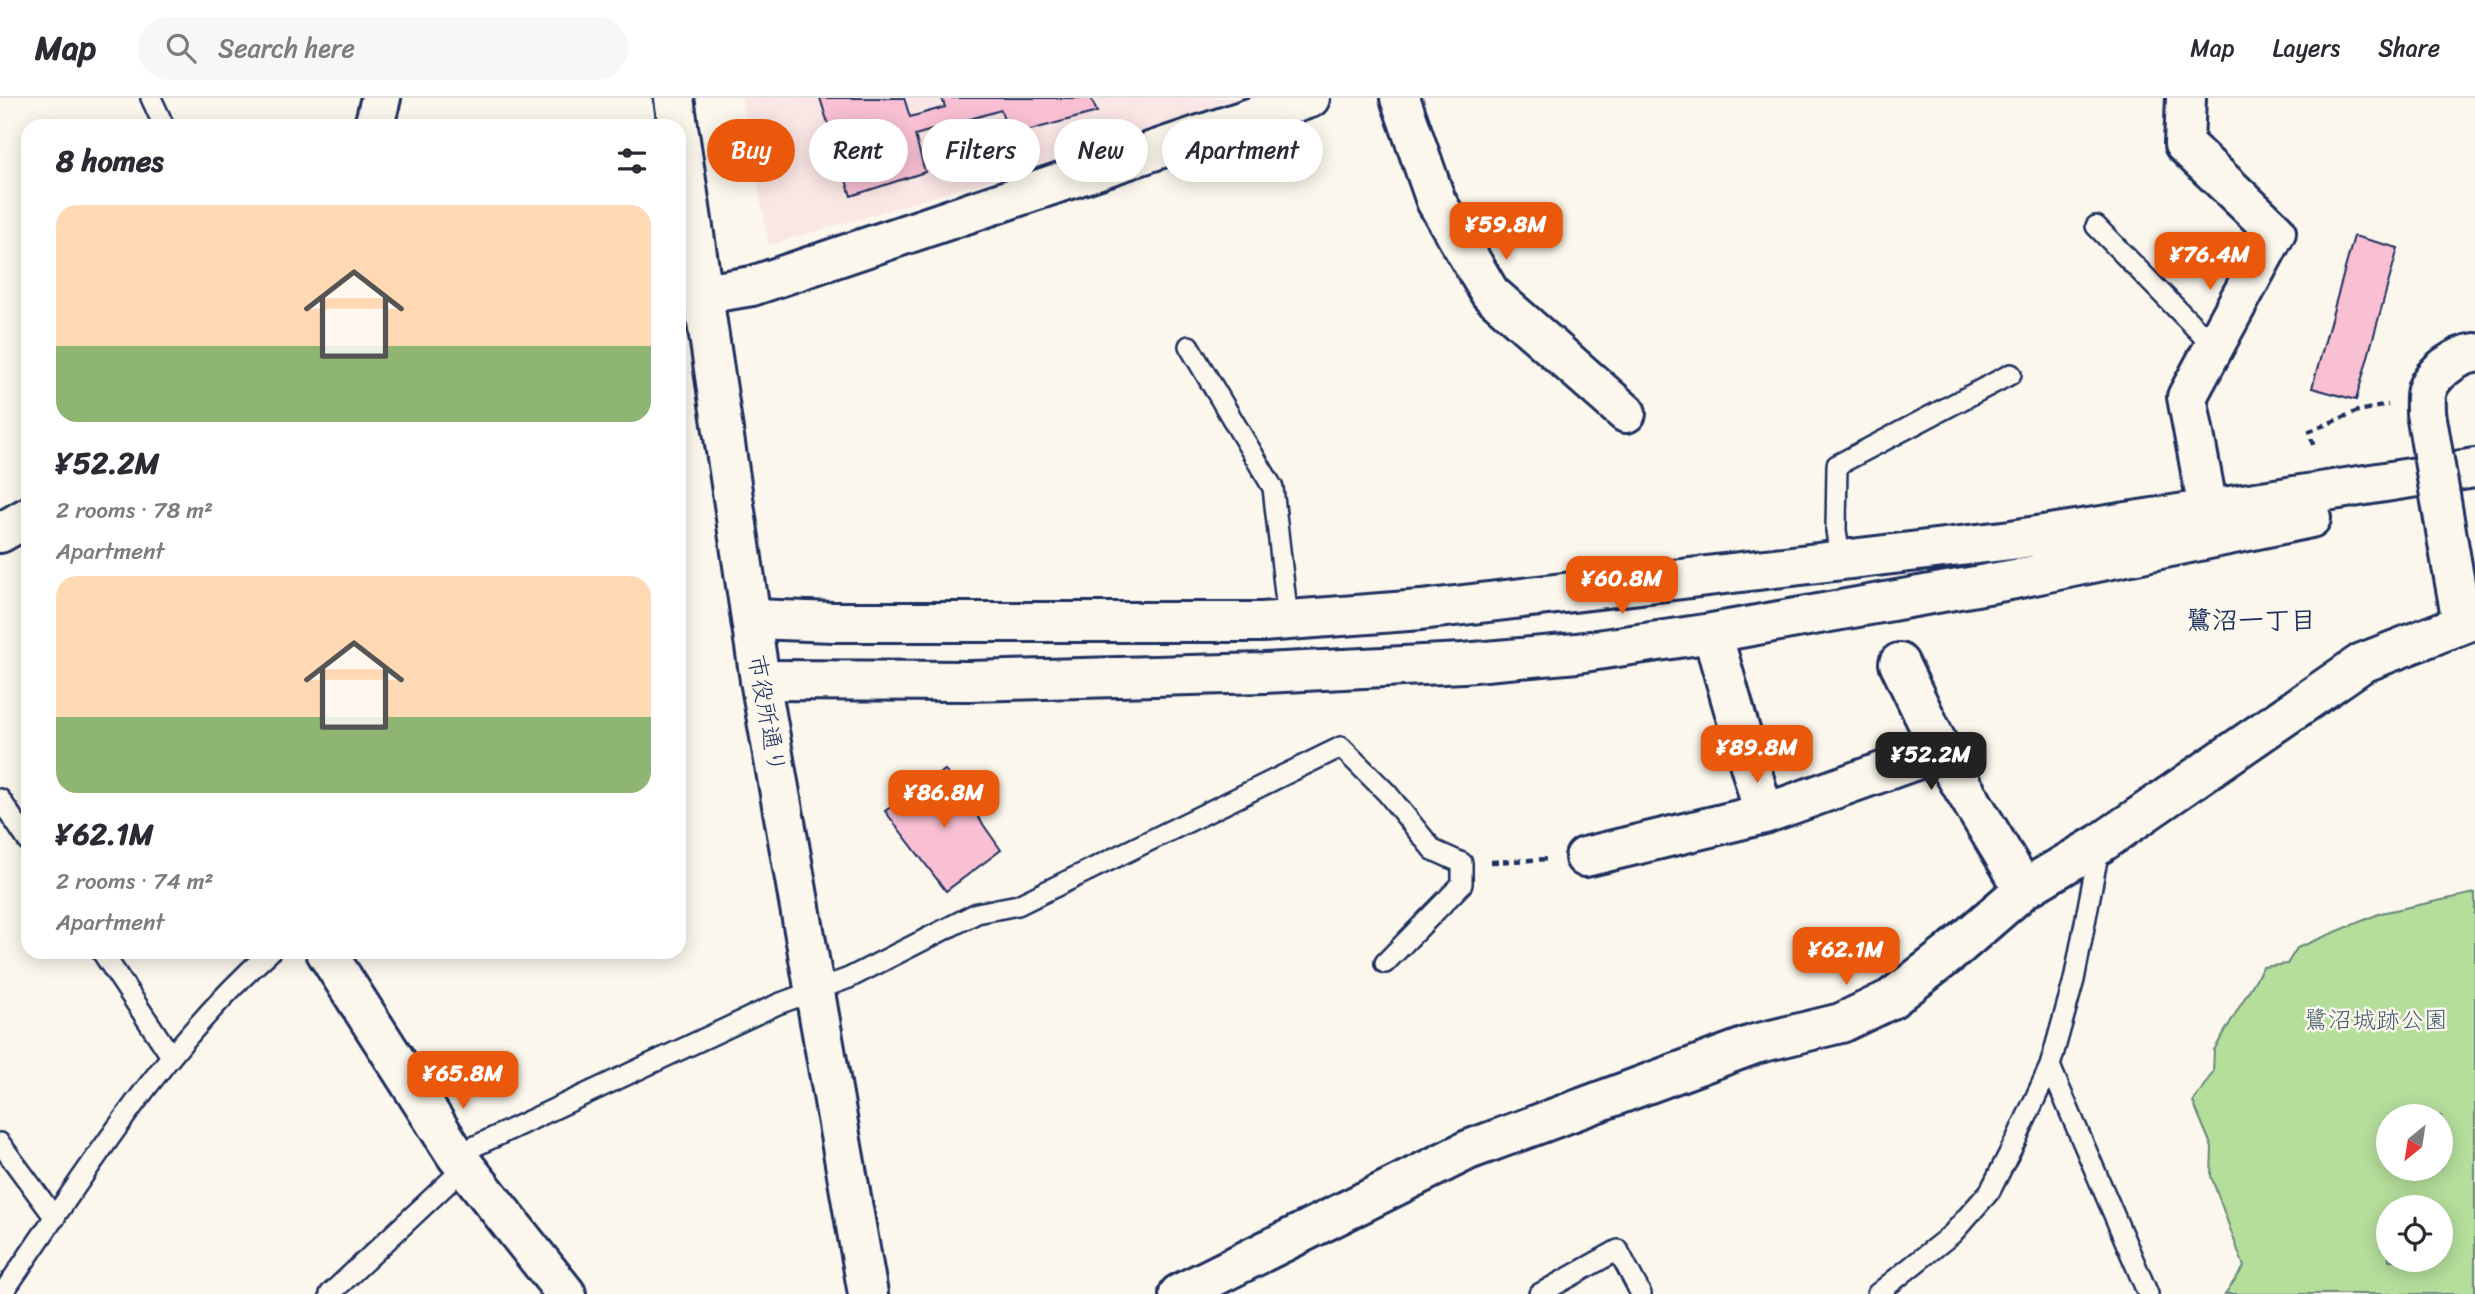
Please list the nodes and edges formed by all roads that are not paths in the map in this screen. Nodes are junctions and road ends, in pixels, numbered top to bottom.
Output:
1 (151, 98) edge
2 (381, 98) edge
3 (674, 98) edge
4 (1310, 98) edge
5 (1400, 98) edge
6 (2186, 98) edge
7 (161, 119) edge
8 (376, 119) edge
9 (677, 119) edge
10 (2096, 226) dead end
11 (686, 228) edge
12 (691, 296) edge
13 (1189, 346) dead end
14 (2214, 347) junction
15 (2475, 353) edge
16 (2011, 374) dead end
17 (1626, 413) dead end
18 (2475, 468) edge
19 (2475, 488) edge
20 (2208, 509) junction
21 (21, 521) edge
22 (0, 533) edge
23 (1840, 559) junction
24 (751, 619) junction
25 (1288, 620) junction
26 (2468, 621) edge
27 (1712, 633) junction
28 (1899, 663) dead end
29 (760, 680) junction
30 (1941, 751) junction
31 (0, 799) edge
32 (1764, 814) junction
33 (21, 830) edge
34 (2101, 843) junction
35 (1584, 857) road end
36 (2024, 889) junction
37 (107, 959) edge
38 (262, 959) edge
39 (330, 959) edge
40 (1385, 963) dead end
41 (815, 990) junction
42 (171, 1056) junction
43 (2050, 1066) junction
44 (0, 1143) edge
45 (460, 1161) junction
46 (55, 1218) junction
47 (2, 1294) edge
48 (330, 1294) edge
49 (566, 1294) edge
50 (868, 1294) edge
51 (1180, 1294) edge
52 (1539, 1294) edge
53 (1641, 1294) edge
54 (1877, 1294) edge
55 (2148, 1294) edge

1 - 7 lane
2 - 8 street
3 - 9 street
4 - 12 street
5 - 17 street
6 - 14 street
10 - 14 lane
11 - 12 street, 市役所通り
12 - 24 street, 市役所通り
13 - 25 lane
14 - 20 street
15 - 26 street, bridge
16 - 23 lane
18 - 20 street
19 - 27 street
20 - 23 street
21 - 22 street
23 - 25 street
24 - 25 street
24 - 29 street, 市役所通り
26 - 34 street
27 - 29 street
27 - 32 street
28 - 30 street
29 - 41 street, 市役所通り
30 - 32 street
30 - 36 street
31 - 33 lane
32 - 35 street
34 - 36 street
34 - 43 lane
36 - 51 street
37 - 42 lane
38 - 42 lane
39 - 45 street
40 - 41 lane
41 - 45 lane
41 - 50 street, 市役所通り
42 - 46 lane
43 - 54 lane
43 - 55 lane
44 - 46 lane
45 - 48 lane
45 - 49 street
46 - 47 lane
52 - 53 lane

